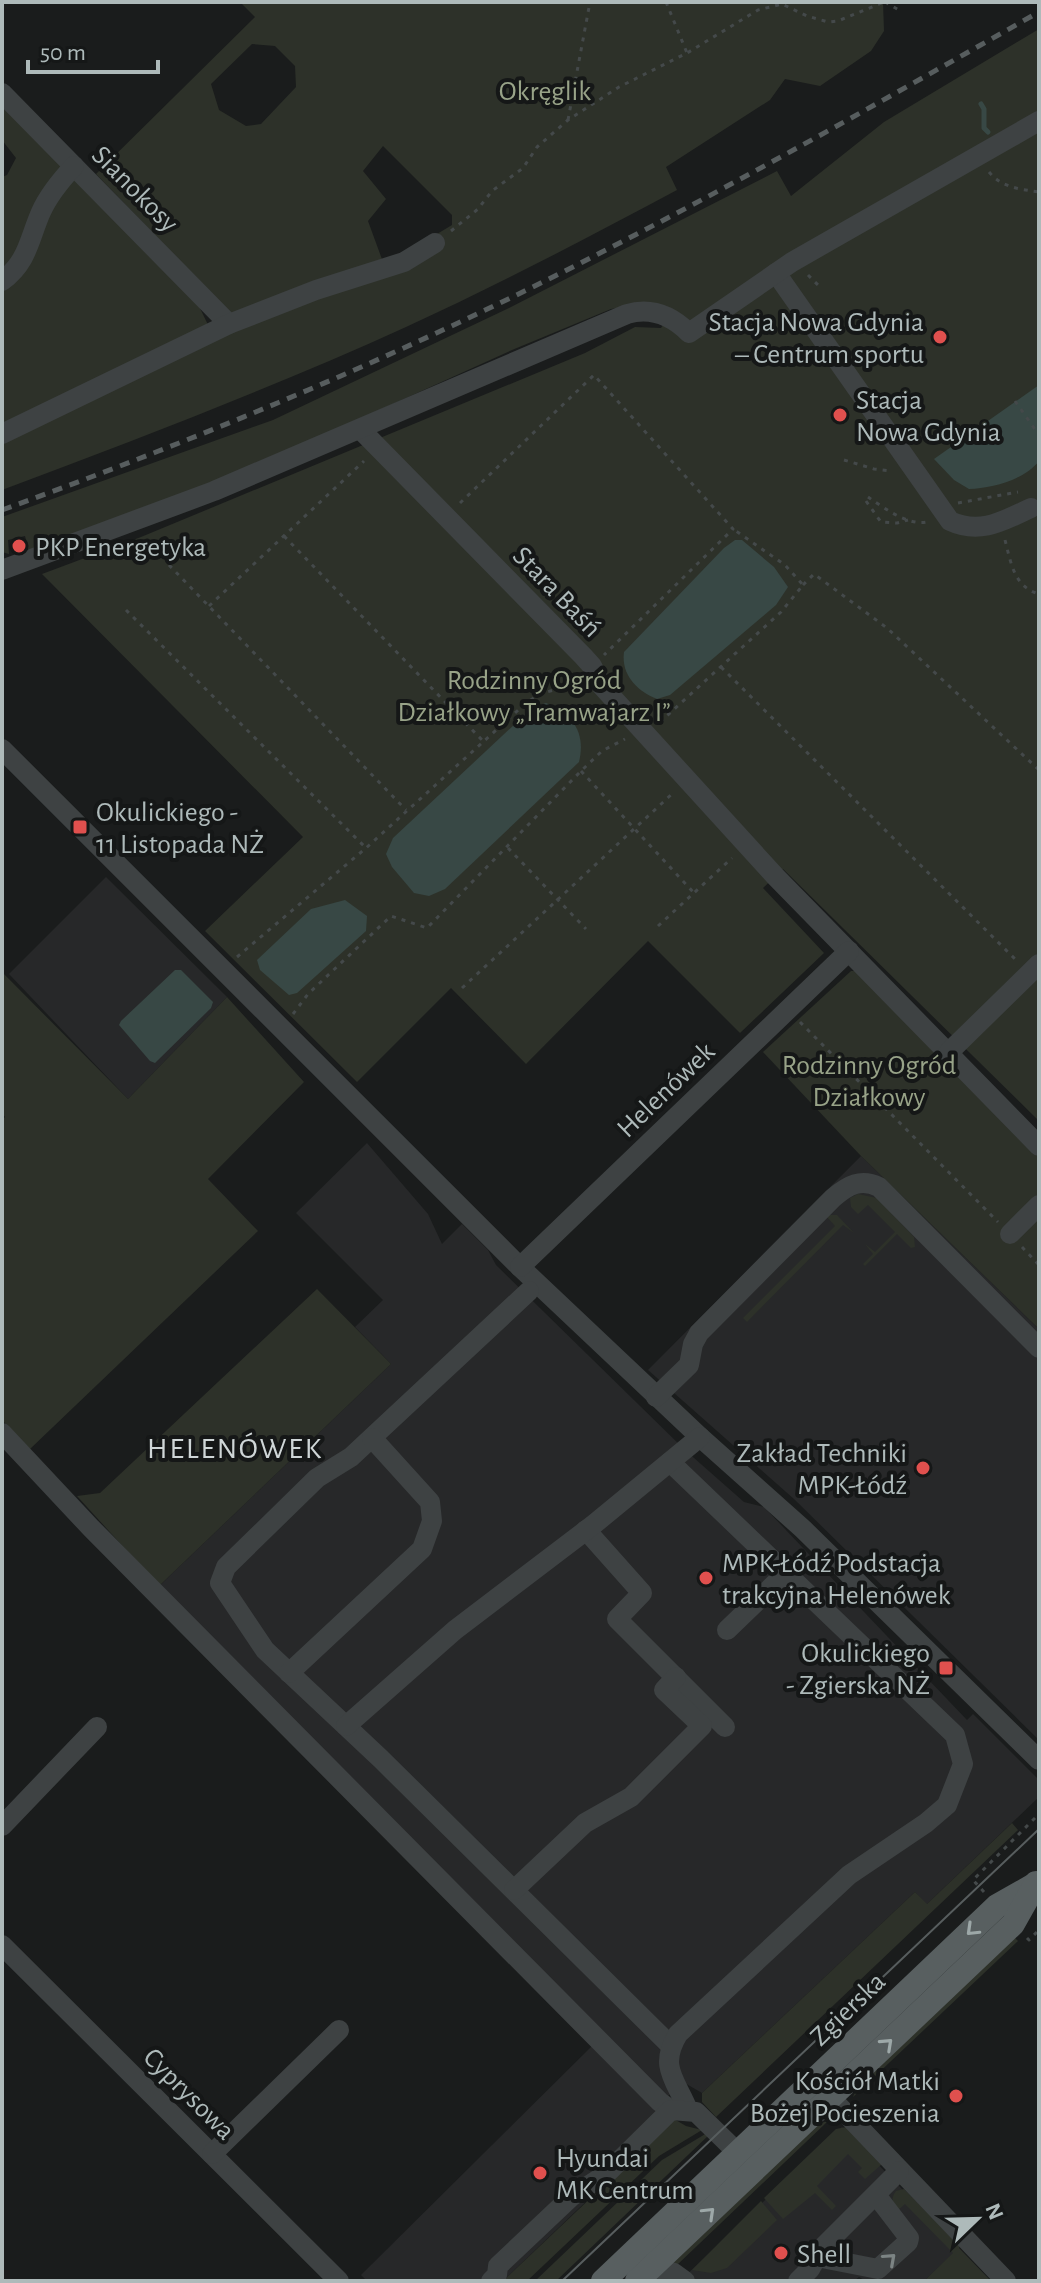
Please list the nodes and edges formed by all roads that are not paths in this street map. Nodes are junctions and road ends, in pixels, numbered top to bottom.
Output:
1 (2, 93) edge
2 (1039, 121) edge
3 (74, 166) junction
4 (435, 243) road end
5 (776, 273) junction
6 (2, 281) edge
7 (229, 324) junction
8 (361, 430) junction
9 (2, 434) edge
10 (1031, 508) dead end
11 (2, 570) edge
12 (2, 749) edge
13 (849, 951) junction
14 (1034, 969) edge
15 (948, 1053) junction
16 (1039, 1146) edge
17 (1039, 1205) edge
18 (1010, 1234) road end
19 (520, 1267) junction
20 (529, 1291) dead end
21 (1039, 1348) edge
22 (656, 1397) junction
23 (2, 1433) edge
24 (700, 1437) junction
25 (372, 1438) junction
26 (670, 1462) junction
27 (586, 1530) junction
28 (785, 1574) junction
29 (727, 1630) dead end
30 (289, 1673) junction
31 (676, 1677) junction
32 (346, 1726) junction
33 (97, 1727) dead end
34 (725, 1727) dead end
35 (1039, 1760) edge
36 (2, 1826) edge
37 (1037, 1885) edge
38 (514, 1890) junction
39 (2, 1945) edge
40 (339, 2030) dead end
41 (671, 2046) junction
42 (830, 2097) junction
43 (680, 2110) junction
44 (738, 2153) junction
45 (212, 2154) junction
46 (899, 2171) junction
47 (876, 2195) junction
48 (817, 2257) junction
49 (645, 2274) edge
50 (682, 2278) edge
51 (339, 2281) edge
52 (491, 2281) edge
53 (603, 2281) edge
54 (700, 2281) edge
55 (798, 2281) edge
56 (1006, 2281) edge

1 - 3 street, Sianokosy
2 - 5 street
3 - 6 street
3 - 7 street, Sianokosy
4 - 7 street
5 - 8 street
5 - 10 street
7 - 9 street
8 - 11 street
8 - 13 street, Stara Baśń
12 - 19 street
13 - 15 street, Stara Baśń
13 - 19 street, Helenówek
14 - 15 street
15 - 16 street, Stara Baśń
17 - 18 street
19 - 22 street
20 - 25 street
21 - 22 street
22 - 24 street
23 - 43 street
24 - 26 street
24 - 35 street
25 - 30 street
25 - 30 street
26 - 27 street
26 - 28 street
27 - 31 street
27 - 32 street
28 - 29 street
28 - 41 street
30 - 32 street
31 - 34 street
31 - 38 street
32 - 38 street
33 - 36 street
42 -> 37 main road, Zgierska
37 -> 44 main road, Zgierska
38 - 41 street
39 - 45 street, Cyprysowa
40 - 45 street
41 - 43 street
42 - 46 street
49 -> 42 main road, Zgierska
43 - 44 street
43 - 52 street
44 - 53 main road, Zgierska
45 - 51 street, Cyprysowa
46 - 47 street
46 - 56 street
47 - 48 street
48 -> 47 street
48 - 55 street
49 - 50 street
50 - 54 street

